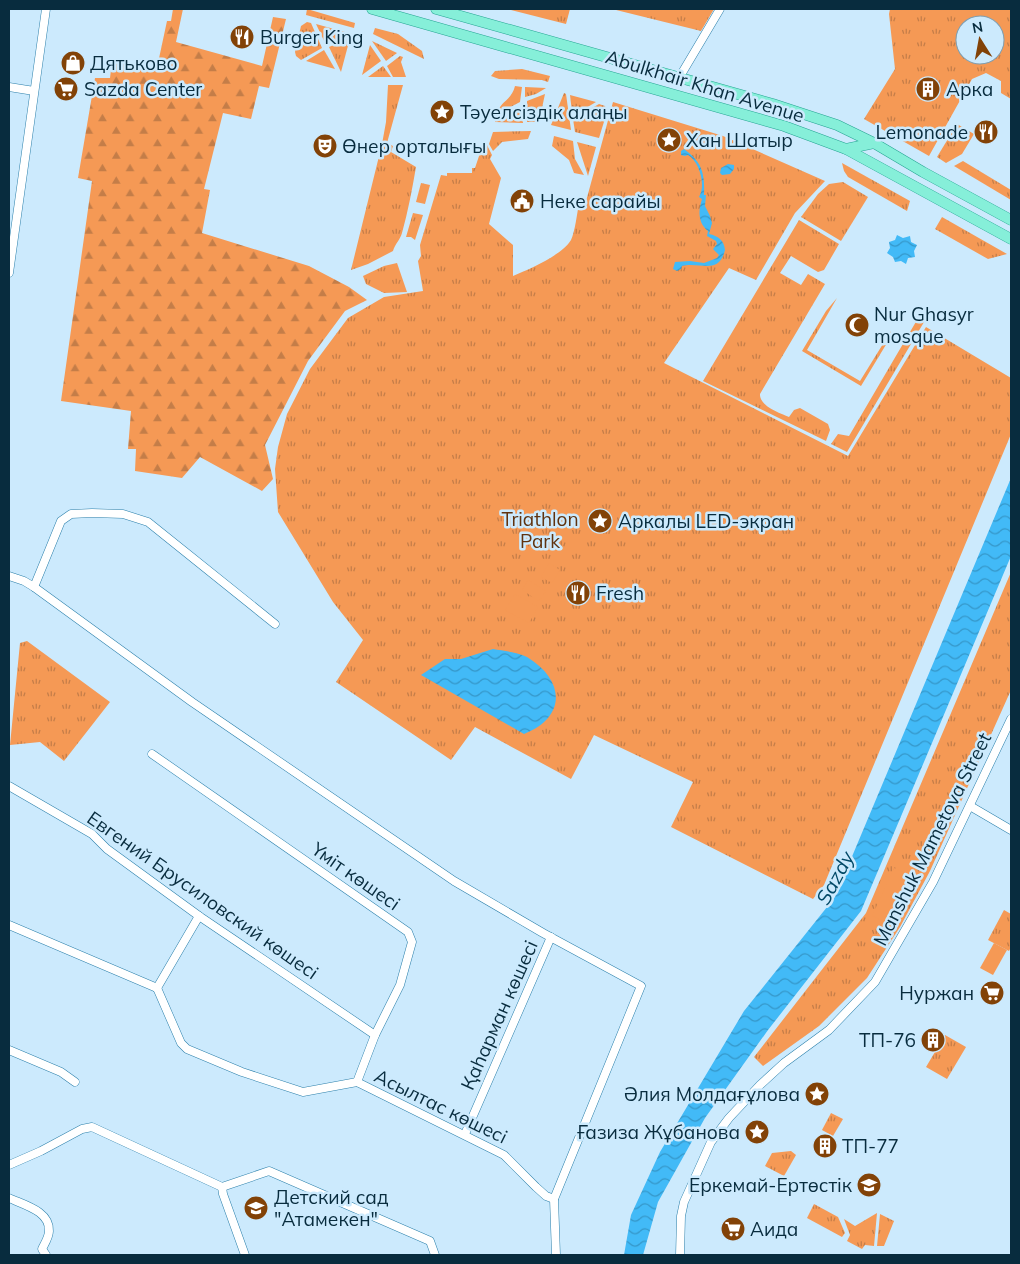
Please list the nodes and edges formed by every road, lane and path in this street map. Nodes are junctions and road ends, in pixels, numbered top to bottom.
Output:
1 (46, 9) edge
2 (372, 9) edge
3 (436, 9) edge
4 (720, 9) edge
5 (679, 78) junction
6 (9, 87) edge
7 (34, 91) junction
8 (874, 143) junction
9 (846, 149) junction
10 (971, 218) junction
11 (1010, 219) edge
12 (1011, 239) edge
13 (9, 271) edge
14 (9, 576) edge
15 (34, 587) junction
16 (275, 624) dead end
17 (1011, 719) edge
18 (152, 754) dead end
19 (9, 786) edge
20 (970, 806) junction
21 (1011, 830) edge
22 (199, 916) junction
23 (9, 925) edge
24 (551, 937) junction
25 (157, 988) junction
26 (375, 1035) junction
27 (9, 1050) edge
28 (75, 1082) dead end
29 (357, 1082) junction
30 (464, 1134) junction
31 (9, 1165) edge
32 (222, 1187) junction
33 (9, 1198) edge
34 (554, 1199) junction
35 (46, 1255) edge
36 (245, 1255) edge
37 (435, 1255) edge
38 (556, 1255) edge
39 (680, 1255) edge

1 - 7 street
2 - 9 main road, Abulkhair Khan Avenue
3 - 5 main road, Abulkhair Khan Avenue
4 - 5 street
5 - 8 main road, Abulkhair Khan Avenue
6 - 7 street
7 - 13 street
8 - 9 main road
8 - 11 main road, Abulkhair Khan Avenue
9 - 10 main road, Abulkhair Khan Avenue
10 - 11 main road
10 - 12 main road, Abulkhair Khan Avenue
14 - 15 street
15 - 16 street
15 - 24 street
17 - 20 street, Manshuk Mametova Street
18 - 26 street, Үміт көшесі
19 - 22 street, Евгений Брусиловский көшесі
20 - 21 street
20 - 39 street, Manshuk Mametova Street
22 - 25 street
22 - 26 street, Евгений Брусиловский көшесі
23 - 25 street
24 - 30 street, Қаһарман көшесі
24 - 34 street
25 - 29 street, Асылтас көшесі
26 - 29 street, Үміт көшесі
27 - 28 street
29 - 30 street, Асылтас көшесі
30 - 34 street, Асылтас көшесі
31 - 32 street
32 - 36 street
32 - 37 street
33 - 35 street
34 - 38 street

